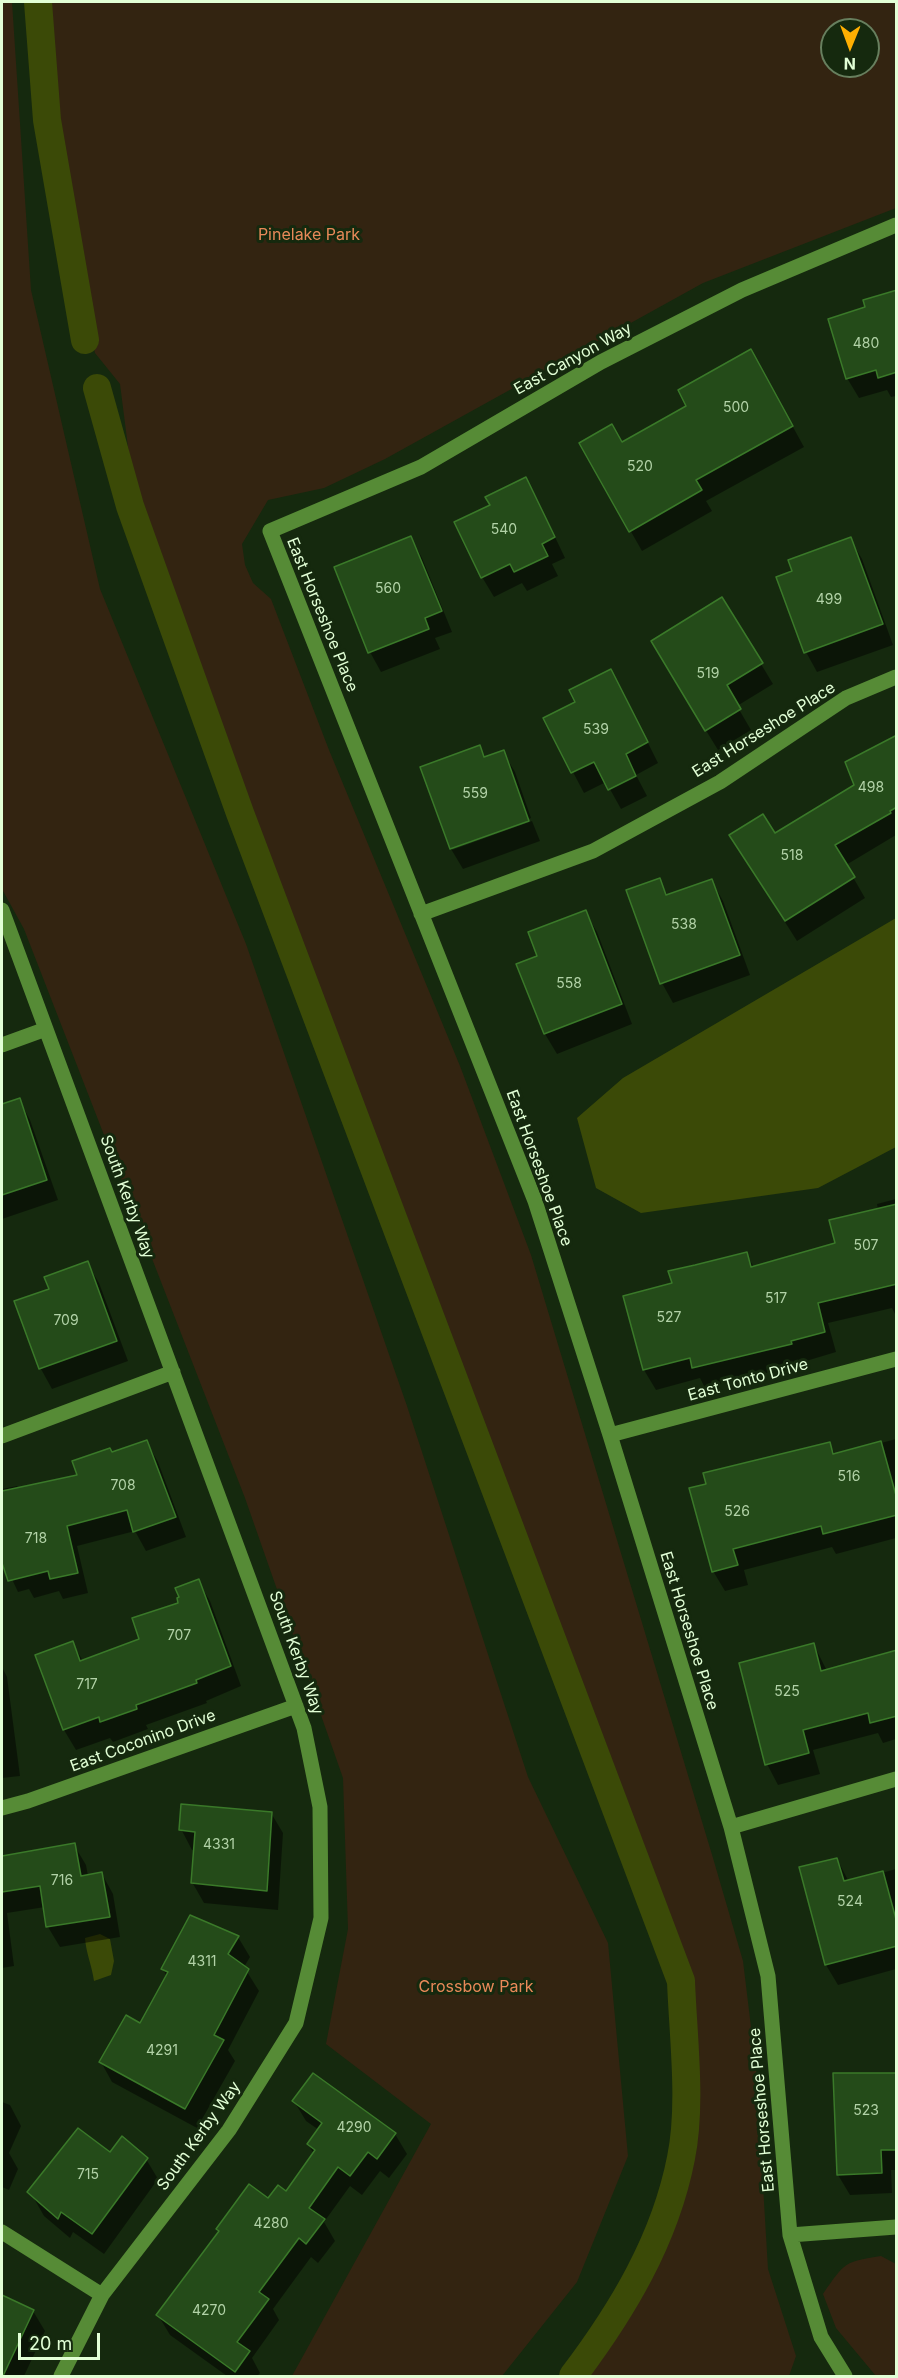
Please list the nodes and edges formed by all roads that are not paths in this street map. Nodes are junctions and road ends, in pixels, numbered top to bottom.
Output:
1 (897, 225) edge
2 (270, 531) joint
3 (897, 677) edge
4 (2, 910) edge
5 (421, 914) junction
6 (46, 1029) junction
7 (2, 1044) edge
8 (897, 1359) edge
9 (173, 1371) junction
10 (610, 1435) junction
11 (2, 1436) edge
12 (296, 1706) junction
13 (897, 1779) edge
14 (2, 1808) edge
15 (731, 1827) junction
16 (897, 2227) edge
17 (2, 2232) edge
18 (790, 2235) junction
19 (102, 2295) junction
20 (61, 2376) edge
21 (845, 2376) edge

1 - 2 street, East Canyon Way
2 - 5 street, East Horseshoe Place
3 - 5 street, East Horseshoe Place
4 - 6 street, South Kerby Way
5 - 10 street, East Horseshoe Place
6 - 7 street
6 - 9 street, South Kerby Way
8 - 10 street, East Tonto Drive
9 - 11 street
9 - 12 street, South Kerby Way
10 - 15 street, East Horseshoe Place
12 - 14 street, East Coconino Drive
12 - 19 street, South Kerby Way
13 - 15 street
15 - 18 street, East Horseshoe Place
16 - 18 street
17 - 19 street
18 - 21 street, East Horseshoe Place
19 - 20 street, South Kerby Way

